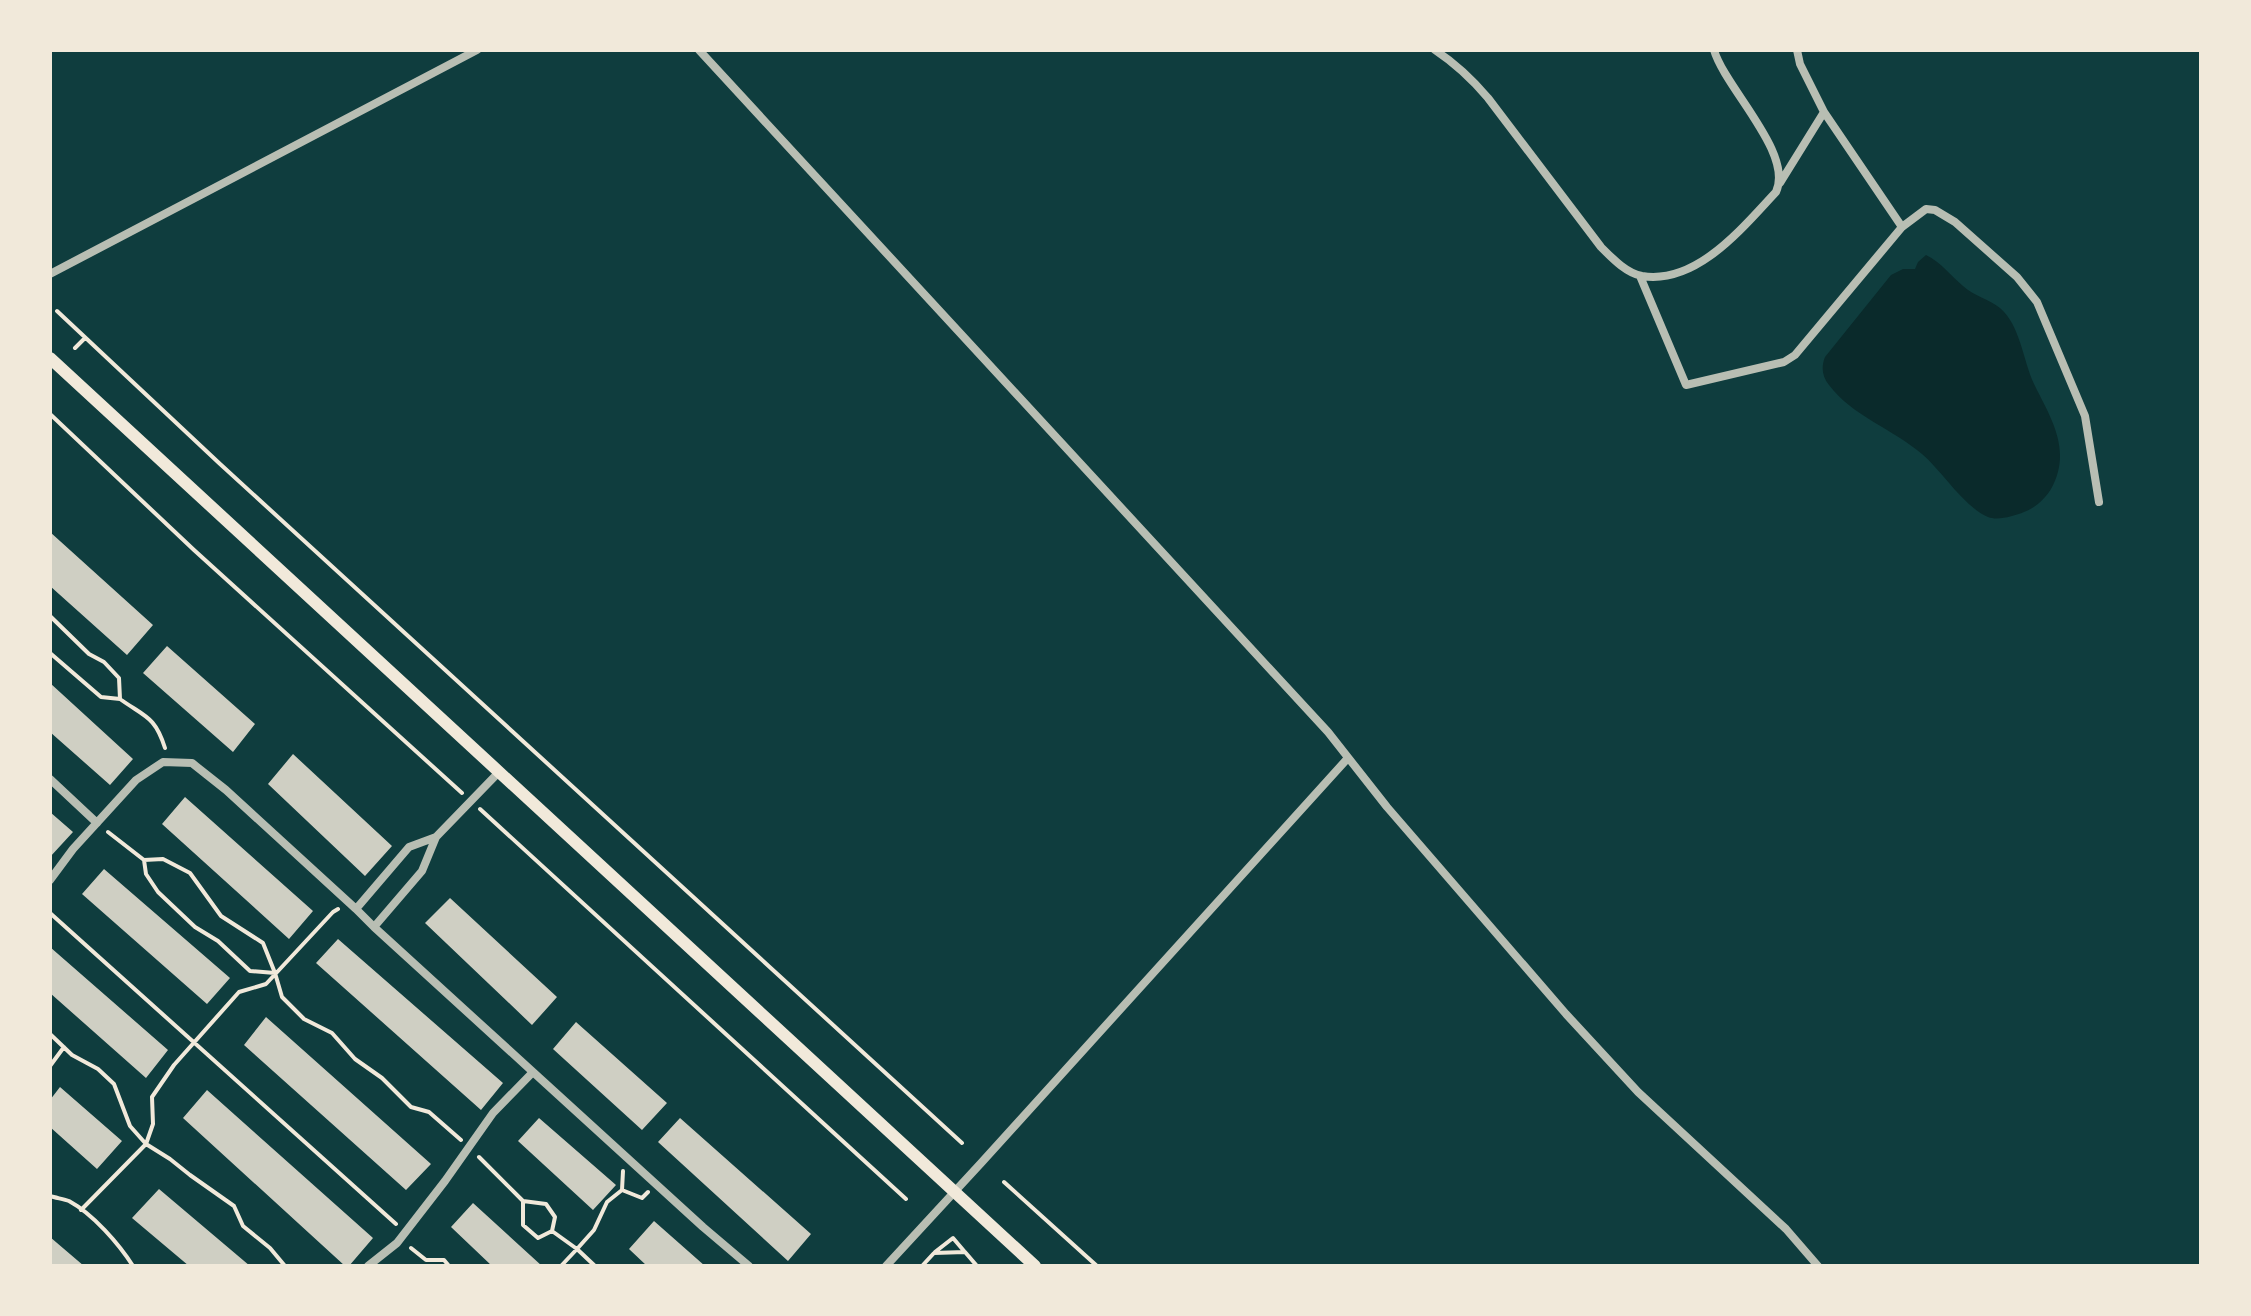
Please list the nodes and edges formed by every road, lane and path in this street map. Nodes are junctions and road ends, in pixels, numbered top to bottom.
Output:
1 (477, 50) edge
2 (699, 50) edge
3 (1435, 50) edge
4 (1714, 50) edge
5 (1797, 50) edge
6 (1824, 112) junction
7 (1780, 183) junction
8 (1902, 227) junction
9 (50, 274) edge
10 (1640, 276) junction
11 (57, 311) dead end
12 (85, 338) junction
13 (75, 348) dead end
14 (50, 358) edge
15 (2099, 502) dead end
16 (50, 616) edge
17 (57, 623) junction
18 (50, 630) edge
19 (50, 653) edge
20 (120, 699) junction
21 (1348, 758) junction
22 (170, 762) junction
23 (499, 772) junction
24 (50, 779) edge
25 (97, 823) junction
26 (436, 837) junction
27 (144, 860) junction
28 (50, 880) edge
29 (353, 906) junction
30 (50, 913) edge
31 (374, 927) junction
32 (275, 973) junction
33 (50, 1034) edge
34 (195, 1042) junction
35 (64, 1047) junction
36 (50, 1066) edge
37 (533, 1072) junction
38 (962, 1143) dead end
39 (146, 1144) junction
40 (469, 1147) junction
41 (630, 1161) junction
42 (1004, 1182) dead end
43 (656, 1184) junction
44 (622, 1190) junction
45 (954, 1191) junction
46 (50, 1196) edge
47 (523, 1201) junction
48 (81, 1210) junction
49 (552, 1231) junction
50 (403, 1235) junction
51 (577, 1249) junction
52 (965, 1252) junction
53 (934, 1253) junction
54 (427, 1263) edge
55 (133, 1266) edge
56 (285, 1266) edge
57 (368, 1266) edge
58 (449, 1266) edge
59 (561, 1266) edge
60 (595, 1266) edge
61 (749, 1266) edge
62 (886, 1266) edge
63 (922, 1266) edge
64 (977, 1266) edge
65 (1035, 1266) edge
66 (1097, 1266) edge
67 (1818, 1266) edge

1 - 9 street
2 - 21 street
3 - 10 street
4 - 7 street
5 - 6 street
6 - 7 street
6 - 8 street
7 - 10 street
8 - 10 street
8 - 15 street
11 - 12 path
12 - 13 path
12 - 38 path
14 - 23 main road
16 - 17 path
17 - 18 path
17 - 20 path
19 - 20 path
20 - 22 path
21 - 45 street
21 - 67 street
22 - 25 street
22 - 29 street
23 - 26 street
23 - 45 main road
24 - 25 street
25 - 27 path
25 - 28 street
26 - 29 street
26 - 31 street
27 - 32 path
27 - 32 path
29 - 31 street
29 - 32 path
30 - 34 path
31 - 37 street
32 - 34 path
32 - 40 path
33 - 35 path
34 - 39 path
34 - 50 path
35 - 36 path
35 - 39 path
37 - 40 street
37 - 41 street
39 - 48 path
39 - 56 path
40 - 47 path
40 - 50 street
41 - 43 street
41 - 44 path
42 - 66 path
43 - 44 path
43 - 61 street
44 - 51 path
45 - 62 street
45 - 65 main road
46 - 48 path
47 - 49 path
47 - 49 path
48 - 55 path
49 - 51 path
50 - 54 path
50 - 57 street
51 - 59 path
51 - 60 path
52 - 53 path
52 - 53 path
52 - 64 path
53 - 63 path
54 - 58 path

